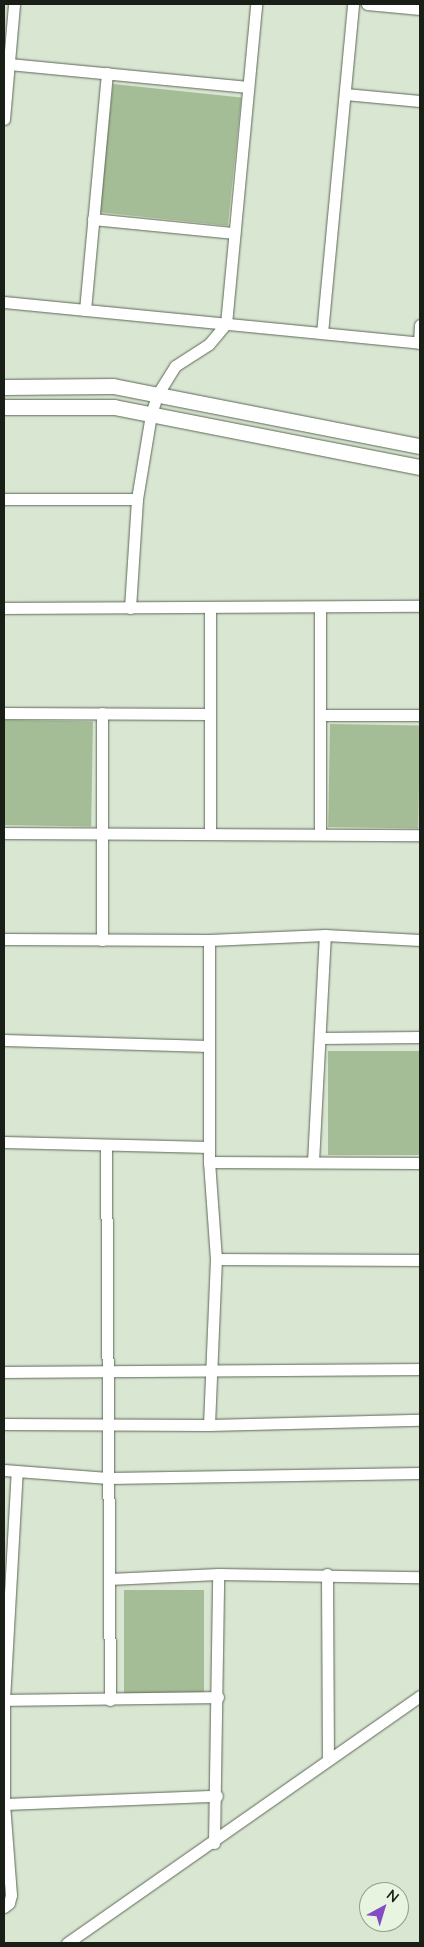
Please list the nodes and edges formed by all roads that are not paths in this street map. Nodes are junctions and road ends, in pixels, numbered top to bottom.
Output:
1 (14, 4) edge
2 (256, 4) edge
3 (353, 4) edge
4 (367, 4) edge
5 (420, 9) edge
6 (9, 64) junction
7 (107, 73) junction
8 (248, 87) junction
9 (345, 94) junction
10 (420, 101) edge
11 (4, 119) edge
12 (93, 219) junction
13 (234, 233) junction
14 (4, 302) edge
15 (85, 310) junction
16 (226, 324) junction
17 (420, 326) edge
18 (322, 333) junction
19 (419, 343) edge
20 (4, 387) edge
21 (157, 395) junction
22 (4, 407) edge
23 (151, 414) junction
24 (420, 446) edge
25 (420, 467) edge
26 (4, 499) edge
27 (136, 499) junction
28 (420, 606) edge
29 (4, 608) edge
30 (130, 608) junction
31 (210, 608) junction
32 (320, 608) junction
33 (4, 713) edge
34 (102, 713) junction
35 (210, 714) junction
36 (320, 715) junction
37 (420, 715) edge
38 (4, 833) edge
39 (102, 833) junction
40 (210, 834) junction
41 (320, 834) junction
42 (420, 835) edge
43 (325, 935) junction
44 (4, 939) edge
45 (102, 940) junction
46 (209, 940) junction
47 (420, 940) edge
48 (420, 1037) edge
49 (320, 1038) junction
50 (4, 1040) edge
51 (209, 1046) junction
52 (4, 1142) edge
53 (106, 1147) junction
54 (209, 1147) junction
55 (209, 1162) junction
56 (313, 1162) junction
57 (420, 1163) edge
58 (216, 1259) junction
59 (420, 1260) edge
60 (420, 1369) edge
61 (4, 1372) edge
62 (108, 1372) junction
63 (209, 1372) junction
64 (420, 1420) edge
65 (4, 1424) edge
66 (108, 1425) junction
67 (209, 1425) junction
68 (4, 1470) edge
69 (17, 1471) junction
70 (420, 1474) edge
71 (108, 1478) junction
72 (218, 1574) junction
73 (327, 1574) junction
74 (8, 1575) edge
75 (420, 1576) edge
76 (109, 1579) junction
77 (420, 1696) edge
78 (218, 1697) junction
79 (4, 1700) edge
80 (110, 1700) junction
81 (328, 1759) junction
82 (217, 1796) junction
83 (4, 1804) edge
84 (214, 1842) junction
85 (4, 1907) edge
86 (67, 1943) edge

1 - 6 street
2 - 8 street
3 - 9 street
4 - 5 street
6 - 7 street
6 - 11 street
7 - 8 street
7 - 12 street
8 - 13 street
9 - 10 street
9 - 18 street
12 - 13 street
12 - 15 street
13 - 16 street
14 - 15 street
15 - 16 street
16 - 18 street
16 - 21 street
17 - 19 street
18 - 19 street
20 - 21 street
21 - 23 street
21 - 24 street
22 - 23 street
23 - 25 street
23 - 27 street
26 - 27 street
27 - 30 street
28 - 32 street
29 - 30 street
30 - 31 street
31 - 32 street
31 - 35 street
32 - 36 street
33 - 34 street
34 - 35 street
34 - 39 street
35 - 40 street
36 - 37 street
36 - 41 street
38 - 39 street
39 - 40 street
39 - 45 street
40 - 41 street
41 - 42 street
43 - 46 street
43 - 47 street
43 - 49 street
44 - 45 street
45 - 46 street
46 - 51 street
48 - 49 street
49 - 56 street
50 - 51 street
51 - 54 street
52 - 53 street
53 - 54 street
53 - 62 street
54 - 55 street
55 - 56 street
55 - 58 street
56 - 57 street
58 - 59 street
58 - 63 street
60 - 63 street
61 - 62 street
62 - 63 street
62 - 66 street
63 - 67 street
64 - 67 street
65 - 66 street
66 - 67 street
66 - 71 street
68 - 69 street
69 - 71 street
69 - 74 street
70 - 71 street
71 - 76 street
72 - 73 street
72 - 76 street
72 - 78 street
73 - 75 street
73 - 81 street
74 - 79 street
76 - 80 street
77 - 81 street
78 - 80 street
78 - 82 street
79 - 80 street
79 - 83 street
81 - 84 street
82 - 83 street
82 - 84 street
83 - 85 street
84 - 86 street

